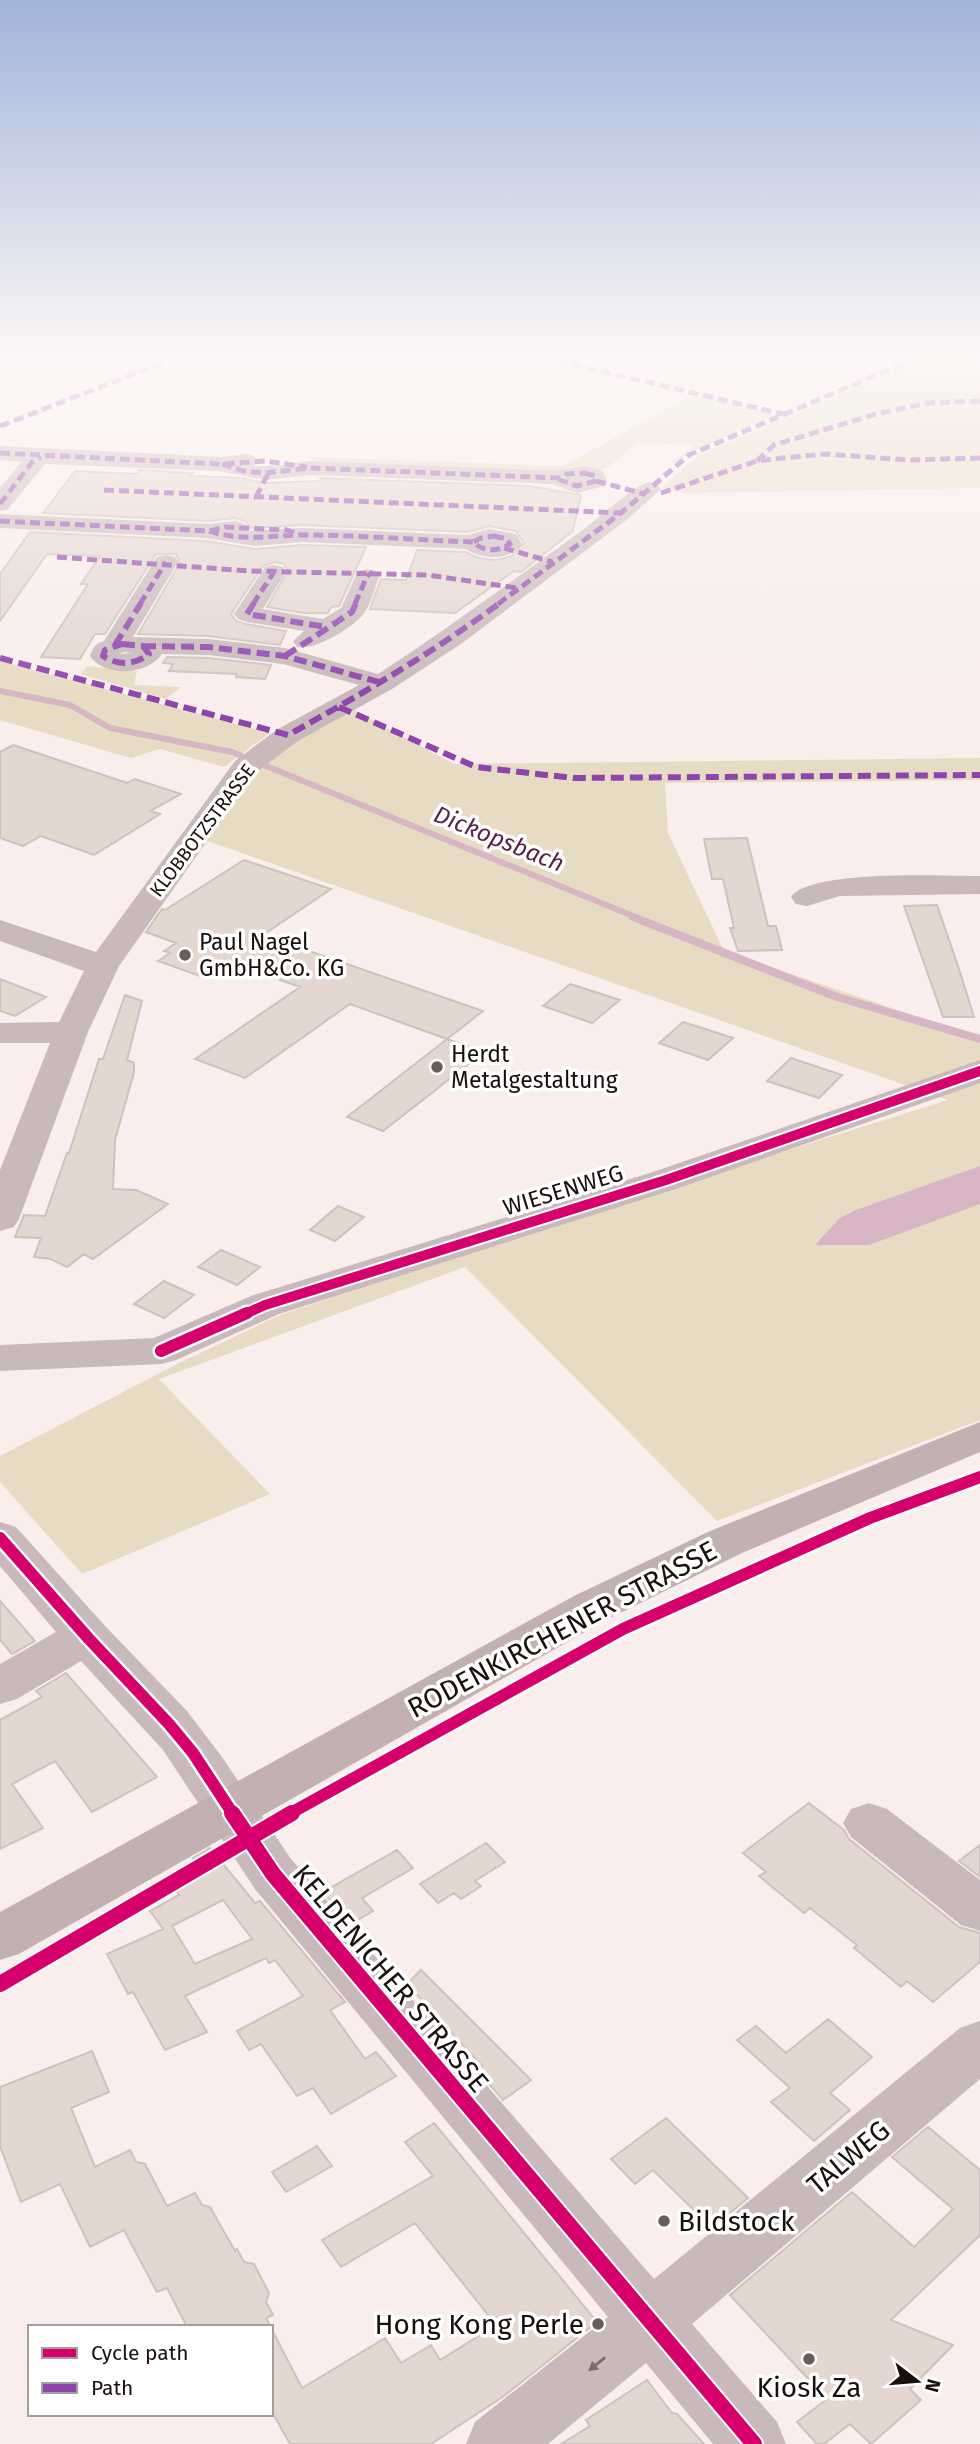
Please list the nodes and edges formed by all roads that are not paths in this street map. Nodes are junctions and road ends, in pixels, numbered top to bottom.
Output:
1 (28, 468) edge
2 (231, 468) edge
3 (310, 468) edge
4 (311, 468) edge
5 (560, 478) dead end
6 (649, 489) dead end
7 (0, 504) edge
8 (0, 521) edge
9 (473, 542) dead end
10 (166, 562) dead end
11 (274, 572) dead end
12 (367, 576) dead end
13 (326, 627) junction
14 (285, 656) junction
15 (382, 682) junction
16 (977, 894) edge
17 (807, 897) dead end
18 (0, 930) edge
19 (103, 965) junction
20 (71, 1032) junction
21 (0, 1033) edge
22 (980, 1071) edge
23 (0, 1219) edge
24 (0, 1358) edge
25 (980, 1436) edge
26 (0, 1538) edge
27 (86, 1636) junction
28 (0, 1686) edge
29 (231, 1811) junction
30 (869, 1823) dead end
31 (980, 1910) edge
32 (0, 1938) edge
33 (980, 2045) edge
34 (650, 2321) junction
35 (498, 2444) edge
36 (754, 2444) edge

1 - 7 street
2 - 3 street
4 - 5 street
6 - 15 street, KLOBBOTZSTRASSE
8 - 9 street
10 - 14 street
11 - 13 street
12 - 13 street
13 - 14 street
14 - 15 street
15 - 19 street, KLOBBOTZSTRASSE
16 - 17 street
18 - 19 street
19 - 20 street, KLOBBOTZSTRASSE
20 - 21 street
20 - 23 street, KLOBBOTZSTRASSE
22 - 24 street, WIESENWEG
25 - 29 main road, RODENKIRCHENER STRASSE
26 - 27 street, KELDENICHER STRASSE
27 - 28 street
27 - 29 street, KELDENICHER STRASSE
29 - 32 main road, RODENKIRCHENER STRASSE
29 - 34 street, KELDENICHER STRASSE
30 - 31 street
33 - 34 street, TALWEG
34 -> 35 street, TALWEG
34 - 36 street, KELDENICHER STRASSE

